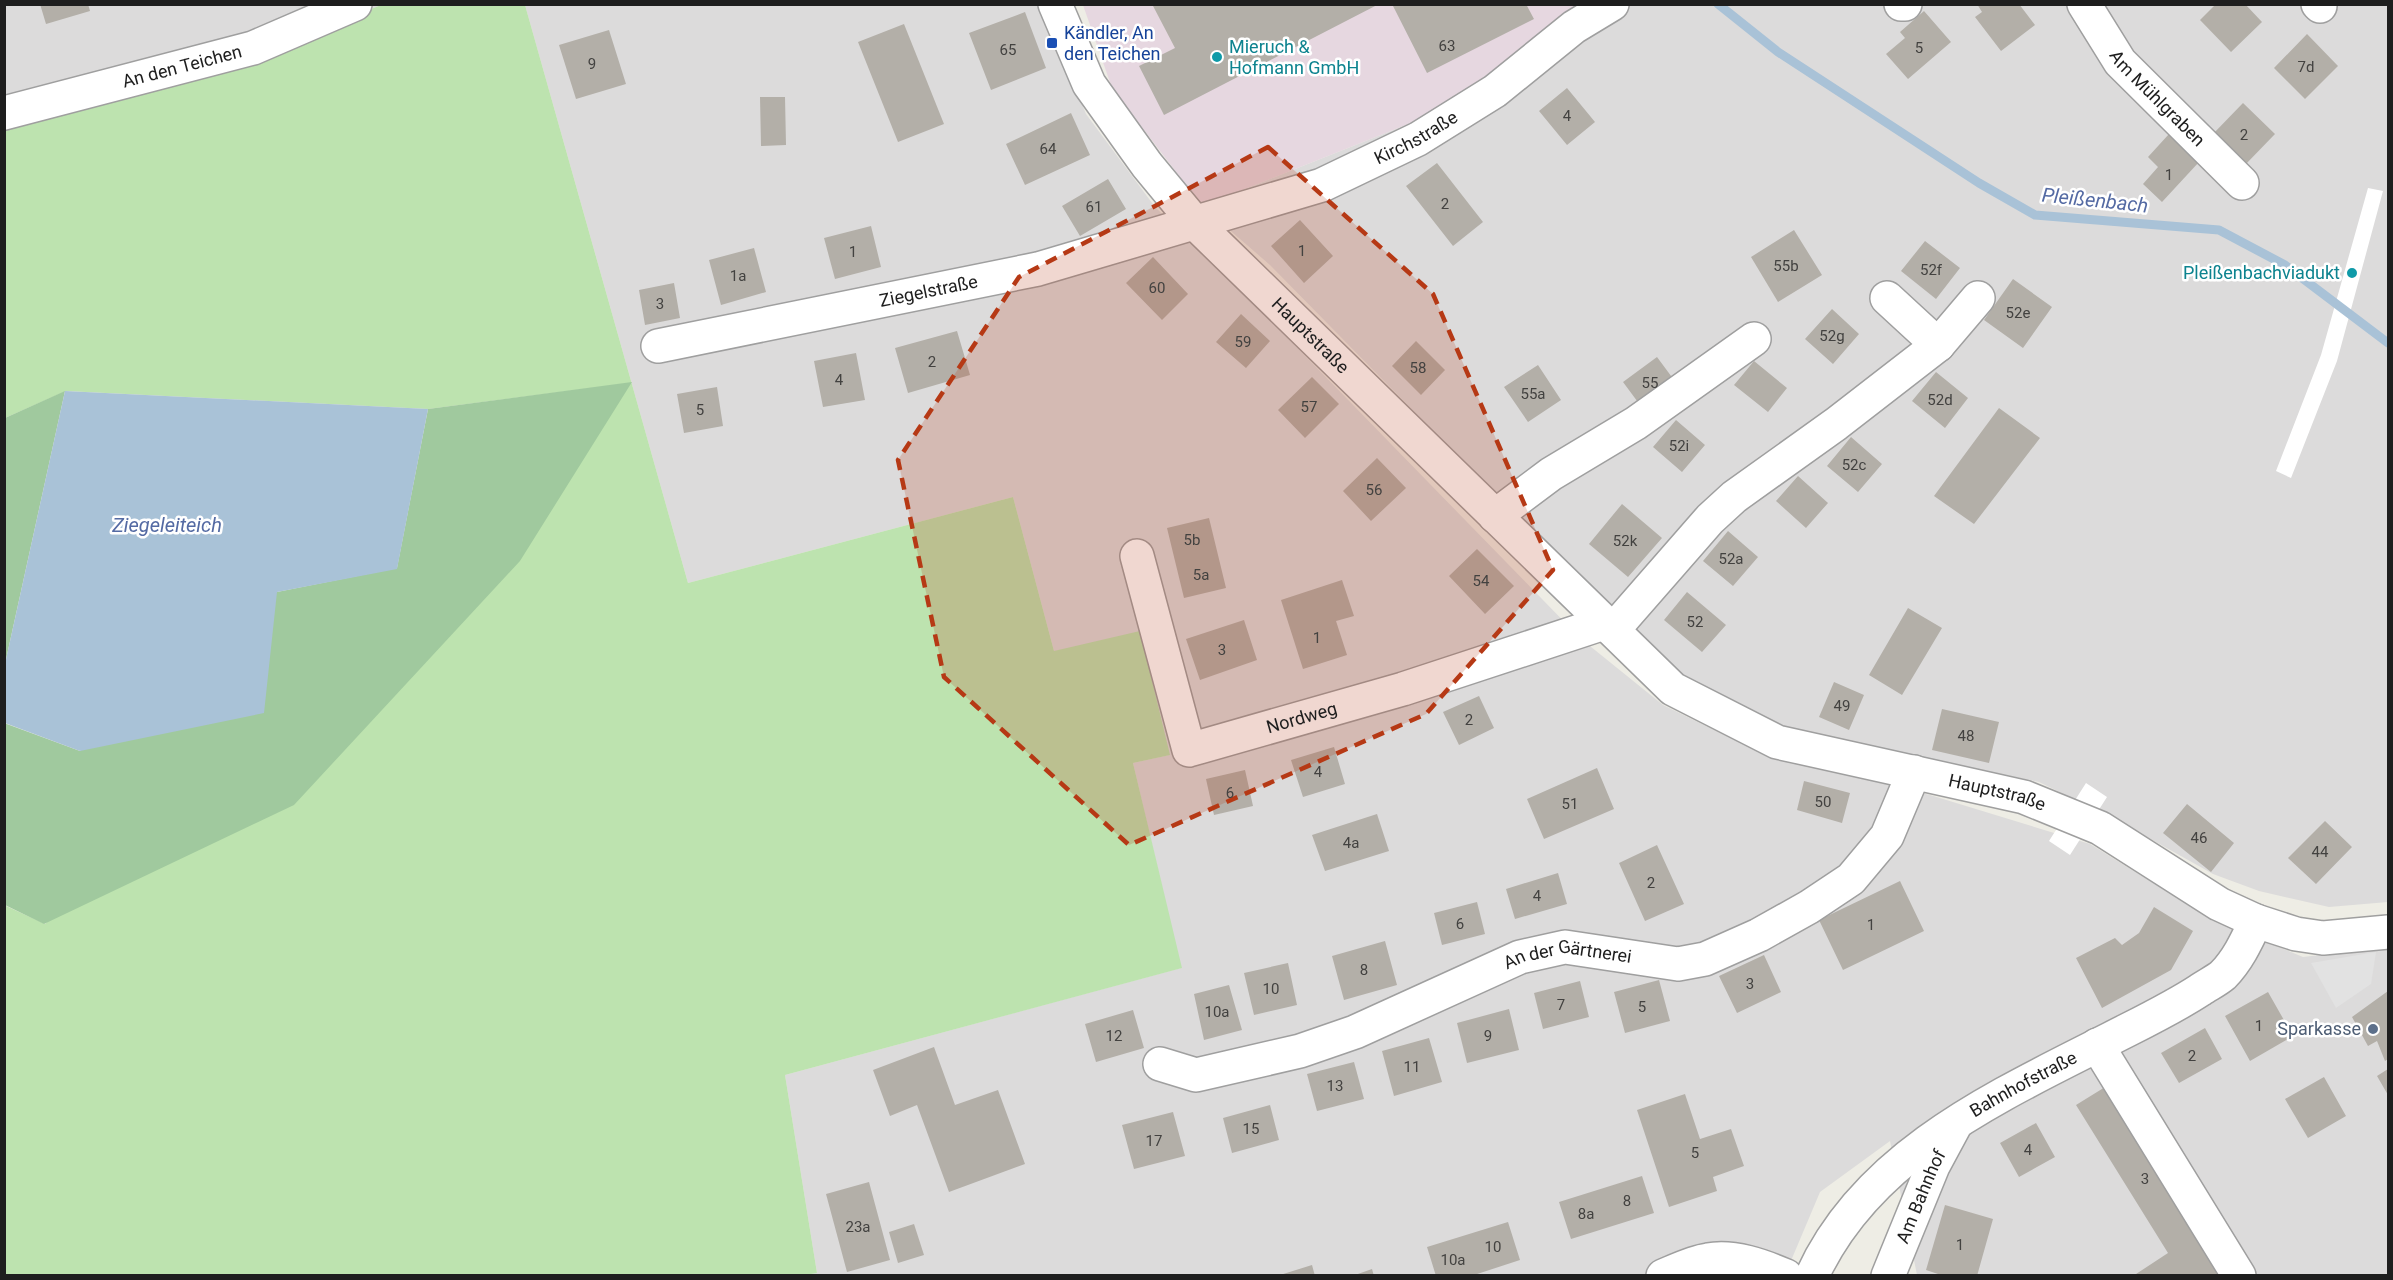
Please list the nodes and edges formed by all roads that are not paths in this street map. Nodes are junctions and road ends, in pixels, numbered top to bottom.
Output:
1 (355, 4) edge
2 (1055, 4) edge
3 (1612, 4) edge
4 (2084, 4) edge
5 (4, 113) edge
6 (2242, 183) dead end
7 (1195, 223) junction
8 (1887, 298) dead end
9 (1978, 298) dead end
10 (1755, 339) dead end
11 (1938, 345) junction
12 (658, 346) dead end
13 (1495, 516) junction
14 (1137, 556) dead end
15 (1608, 626) junction
16 (1914, 772) junction
17 (2256, 921) junction
18 (2388, 932) edge
19 (2097, 1045) junction
20 (1160, 1065) dead end
21 (1958, 1121) junction
22 (1708, 1268) edge
23 (1663, 1275) edge
24 (1786, 1275) edge
25 (1812, 1275) edge
26 (1888, 1275) edge
27 (2239, 1275) edge

1 - 5 street, An den Teichen
2 - 7 street, Hauptstraße
3 - 7 street, Kirchstraße
4 - 6 street, Am Mühlgraben
7 - 12 street, Ziegelstraße
7 - 13 street, Hauptstraße
8 - 11 street
9 - 11 street
10 - 13 street
11 - 15 street
13 - 15 street, Hauptstraße
14 - 15 street, Nordweg
15 - 16 street, Hauptstraße
16 - 17 street, Hauptstraße
16 - 20 street, An der Gärtnerei
17 - 18 street, Hauptstraße
17 - 19 street, Bahnhofstraße
19 - 21 street, Bahnhofstraße
19 - 27 street
21 - 25 street, Bahnhofstraße
21 - 26 street, Am Bahnhof
22 - 23 street
22 - 24 street

